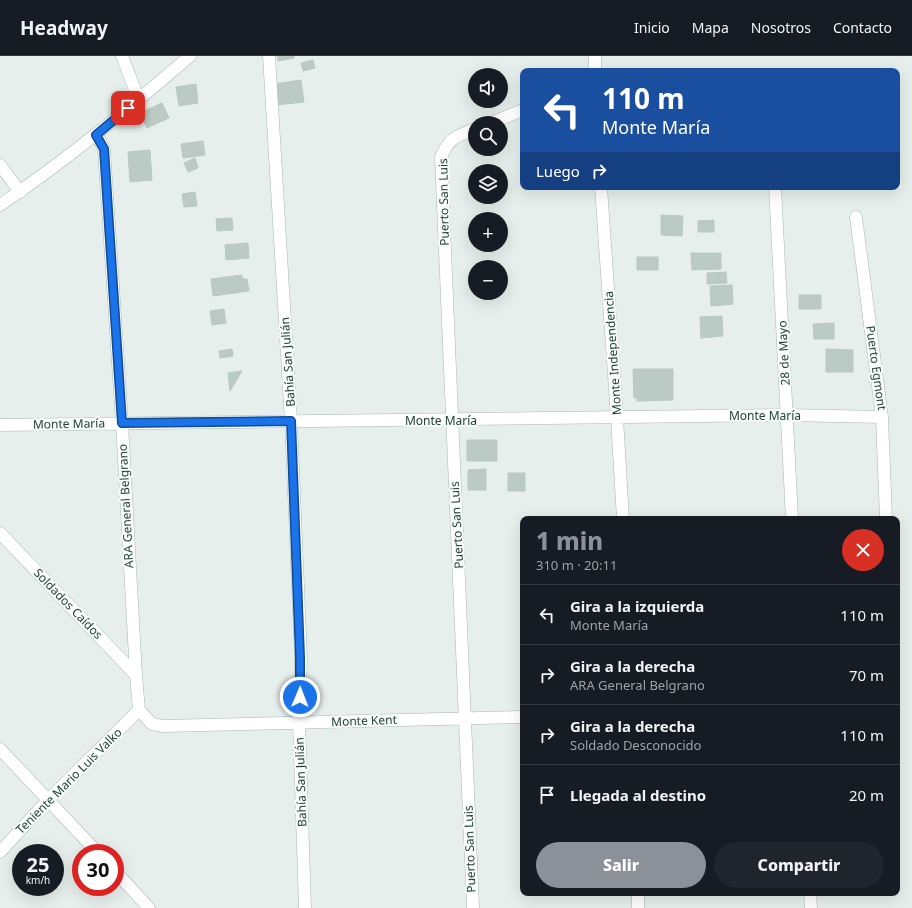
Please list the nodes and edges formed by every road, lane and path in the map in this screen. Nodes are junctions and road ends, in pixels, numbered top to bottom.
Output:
1 (122, 56) edge
2 (190, 56) edge
3 (269, 56) edge
4 (595, 56) edge
5 (594, 68) edge
6 (139, 100) junction
7 (520, 111) edge
8 (508, 116) edge
9 (468, 132) edge
10 (96, 135) junction
11 (0, 165) edge
12 (601, 190) edge
13 (776, 190) edge
14 (20, 192) junction
15 (0, 205) edge
16 (856, 217) dead end
17 (787, 415) junction
18 (882, 417) junction
19 (617, 418) junction
20 (291, 421) junction
21 (452, 421) junction
22 (122, 423) junction
23 (0, 426) edge
24 (623, 516) edge
25 (792, 516) edge
26 (886, 516) edge
27 (0, 533) edge
28 (136, 675) junction
29 (139, 710) junction
30 (520, 717) edge
31 (466, 719) junction
32 (299, 723) junction
33 (0, 749) edge
34 (48, 800) junction
35 (90, 844) edge
36 (0, 852) edge
37 (124, 881) edge
38 (638, 896) edge
39 (810, 896) edge
40 (149, 908) edge
41 (305, 908) edge
42 (473, 908) edge
43 (638, 908) edge
44 (811, 908) edge

1 - 6 street
2 - 6 street
3 - 20 street, Bahía San Julián
4 - 5 street
6 - 10 street
7 - 8 street
9 - 21 street, Puerto San Luis
10 - 14 street
10 - 22 street, ARA General Belgrano
11 - 14 street
12 - 19 street, Monte Independencia
13 - 17 street, 28 de Mayo
14 - 15 street
16 - 18 street, Puerto Egmont
17 - 18 street, Monte María
17 - 19 street, Monte María
17 - 25 street, 28 de Mayo
18 - 26 street, Puerto Egmont
19 - 21 street, Monte María
19 - 24 street, Monte Independencia
20 - 21 street, Monte María
20 - 22 street, Monte María
20 - 32 street, Bahía San Julián
21 - 31 street, Puerto San Luis
22 - 23 street, Monte María
22 - 28 street, ARA General Belgrano
27 - 28 street, Soldados Caídos
28 - 29 street, ARA General Belgrano
29 - 32 street, Monte Kent
29 - 34 street, Teniente Mario Luis Valko
30 - 31 street, Monte Kent
31 - 32 street, Monte Kent
31 - 42 street, Puerto San Luis
32 - 41 street, Bahía San Julián
33 - 34 street
34 - 35 street
34 - 36 street, Teniente Mario Luis Valko
37 - 40 street
38 - 43 street
39 - 44 street

